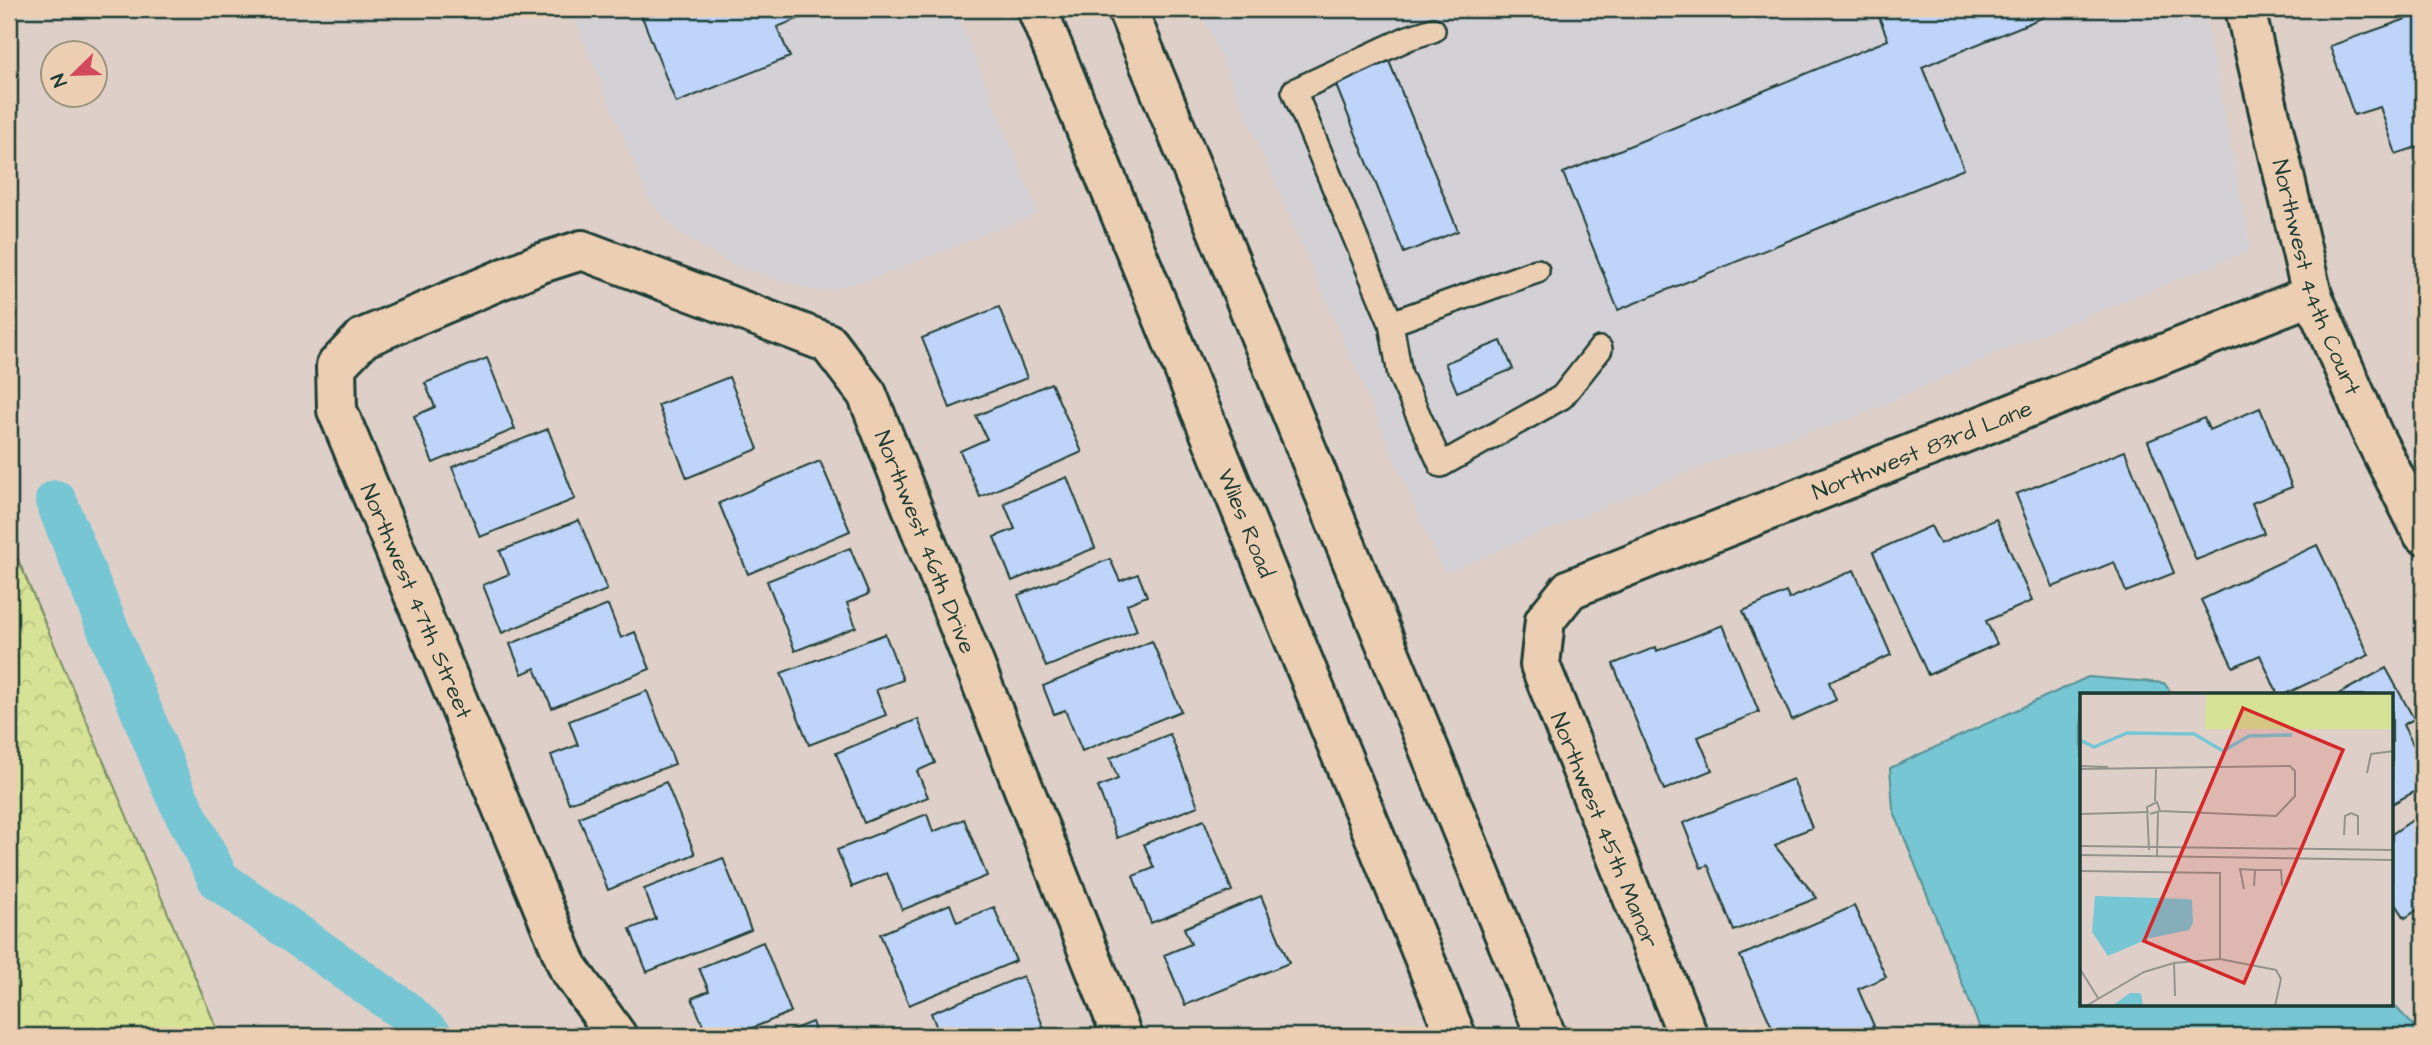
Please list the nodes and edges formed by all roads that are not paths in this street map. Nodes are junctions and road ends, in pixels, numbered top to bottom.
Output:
1 (1037, 9) edge
2 (1127, 9) edge
3 (2245, 9) edge
4 (1433, 30) dead end
5 (538, 264) joint
6 (1537, 271) dead end
7 (2312, 295) junction
8 (1391, 323) junction
9 (1600, 349) dead end
10 (2423, 534) edge
11 (1545, 620) joint
12 (617, 1036) edge
13 (1122, 1036) edge
14 (1456, 1036) edge
15 (1546, 1036) edge
16 (1688, 1036) edge

1 - 14 street, Wiles Road
2 - 15 street
3 - 7 street, Northwest 44th Court
4 - 8 lane
5 - 12 street, Northwest 47th Street
5 - 13 street, Northwest 46th Drive
6 - 8 lane
7 - 10 street, Northwest 44th Court
7 - 11 street, Northwest 83rd Lane
8 - 9 lane
11 - 16 street, Northwest 45th Manor

